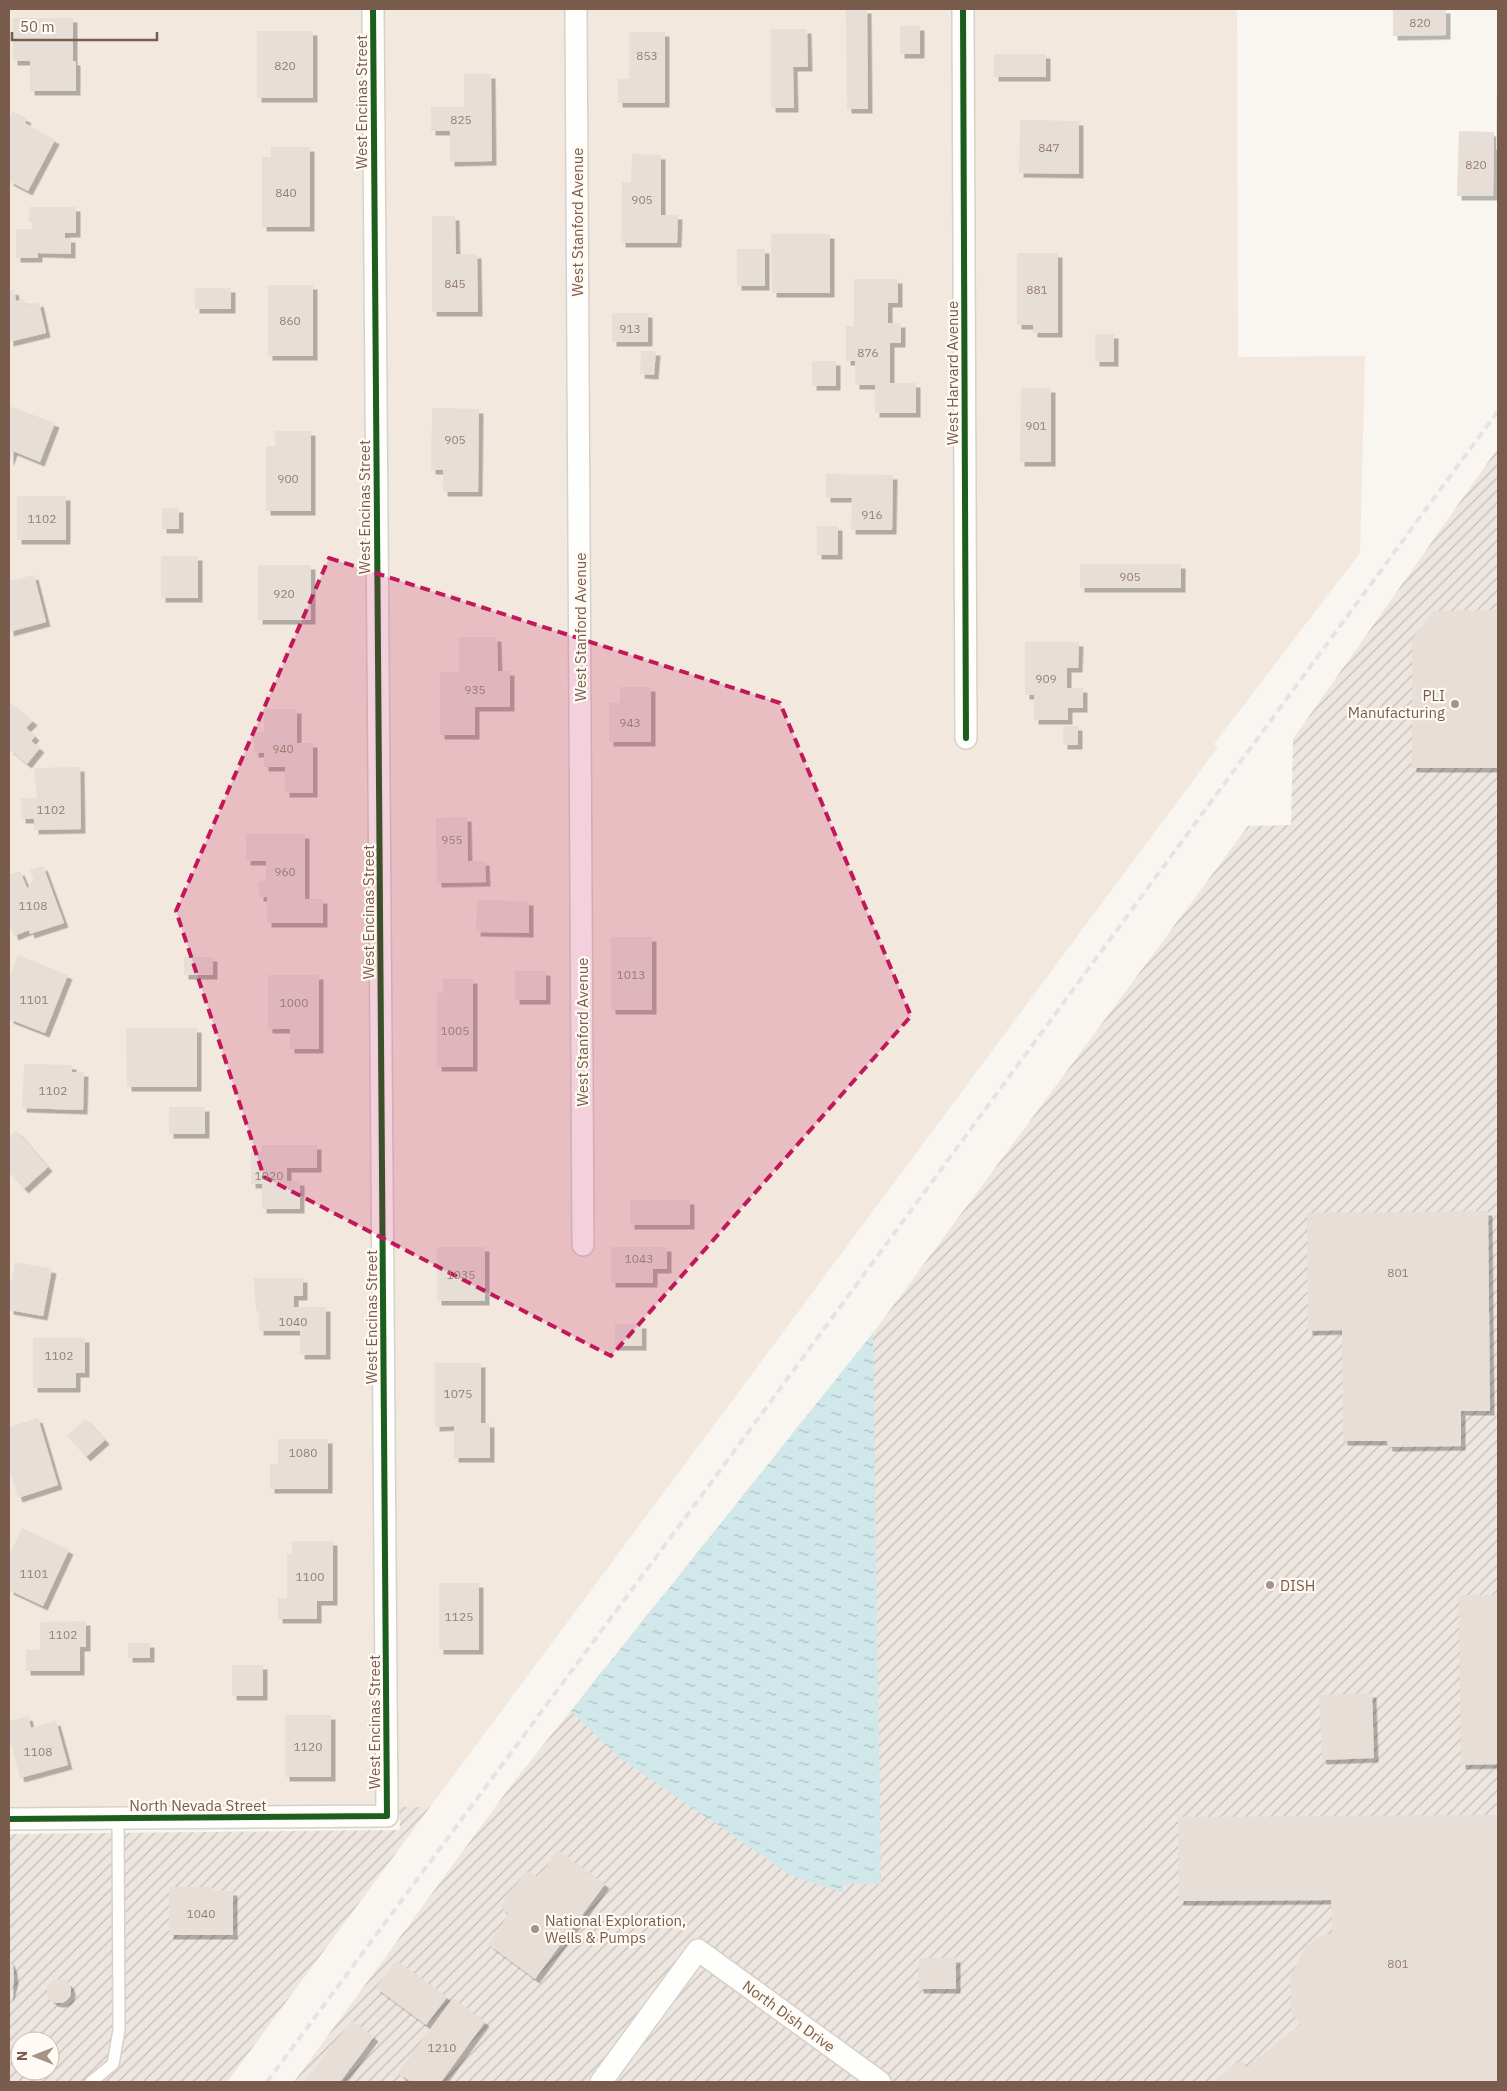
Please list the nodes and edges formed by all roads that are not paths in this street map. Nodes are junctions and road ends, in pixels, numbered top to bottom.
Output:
1 (373, 9) edge
2 (576, 9) edge
3 (963, 9) edge
4 (966, 738) dead end
5 (584, 1245) dead end
6 (387, 1816) joint
7 (118, 1818) junction
8 (9, 1819) edge
9 (91, 2082) edge
10 (601, 2082) edge
11 (880, 2082) edge

1 - 6 street, West Encinas Street
2 - 5 street, West Stanford Avenue
3 - 4 street, West Harvard Avenue
6 - 7 street, North Nevada Street
7 - 8 street, North Nevada Street
7 - 9 lane
10 - 11 street, North Dish Drive

